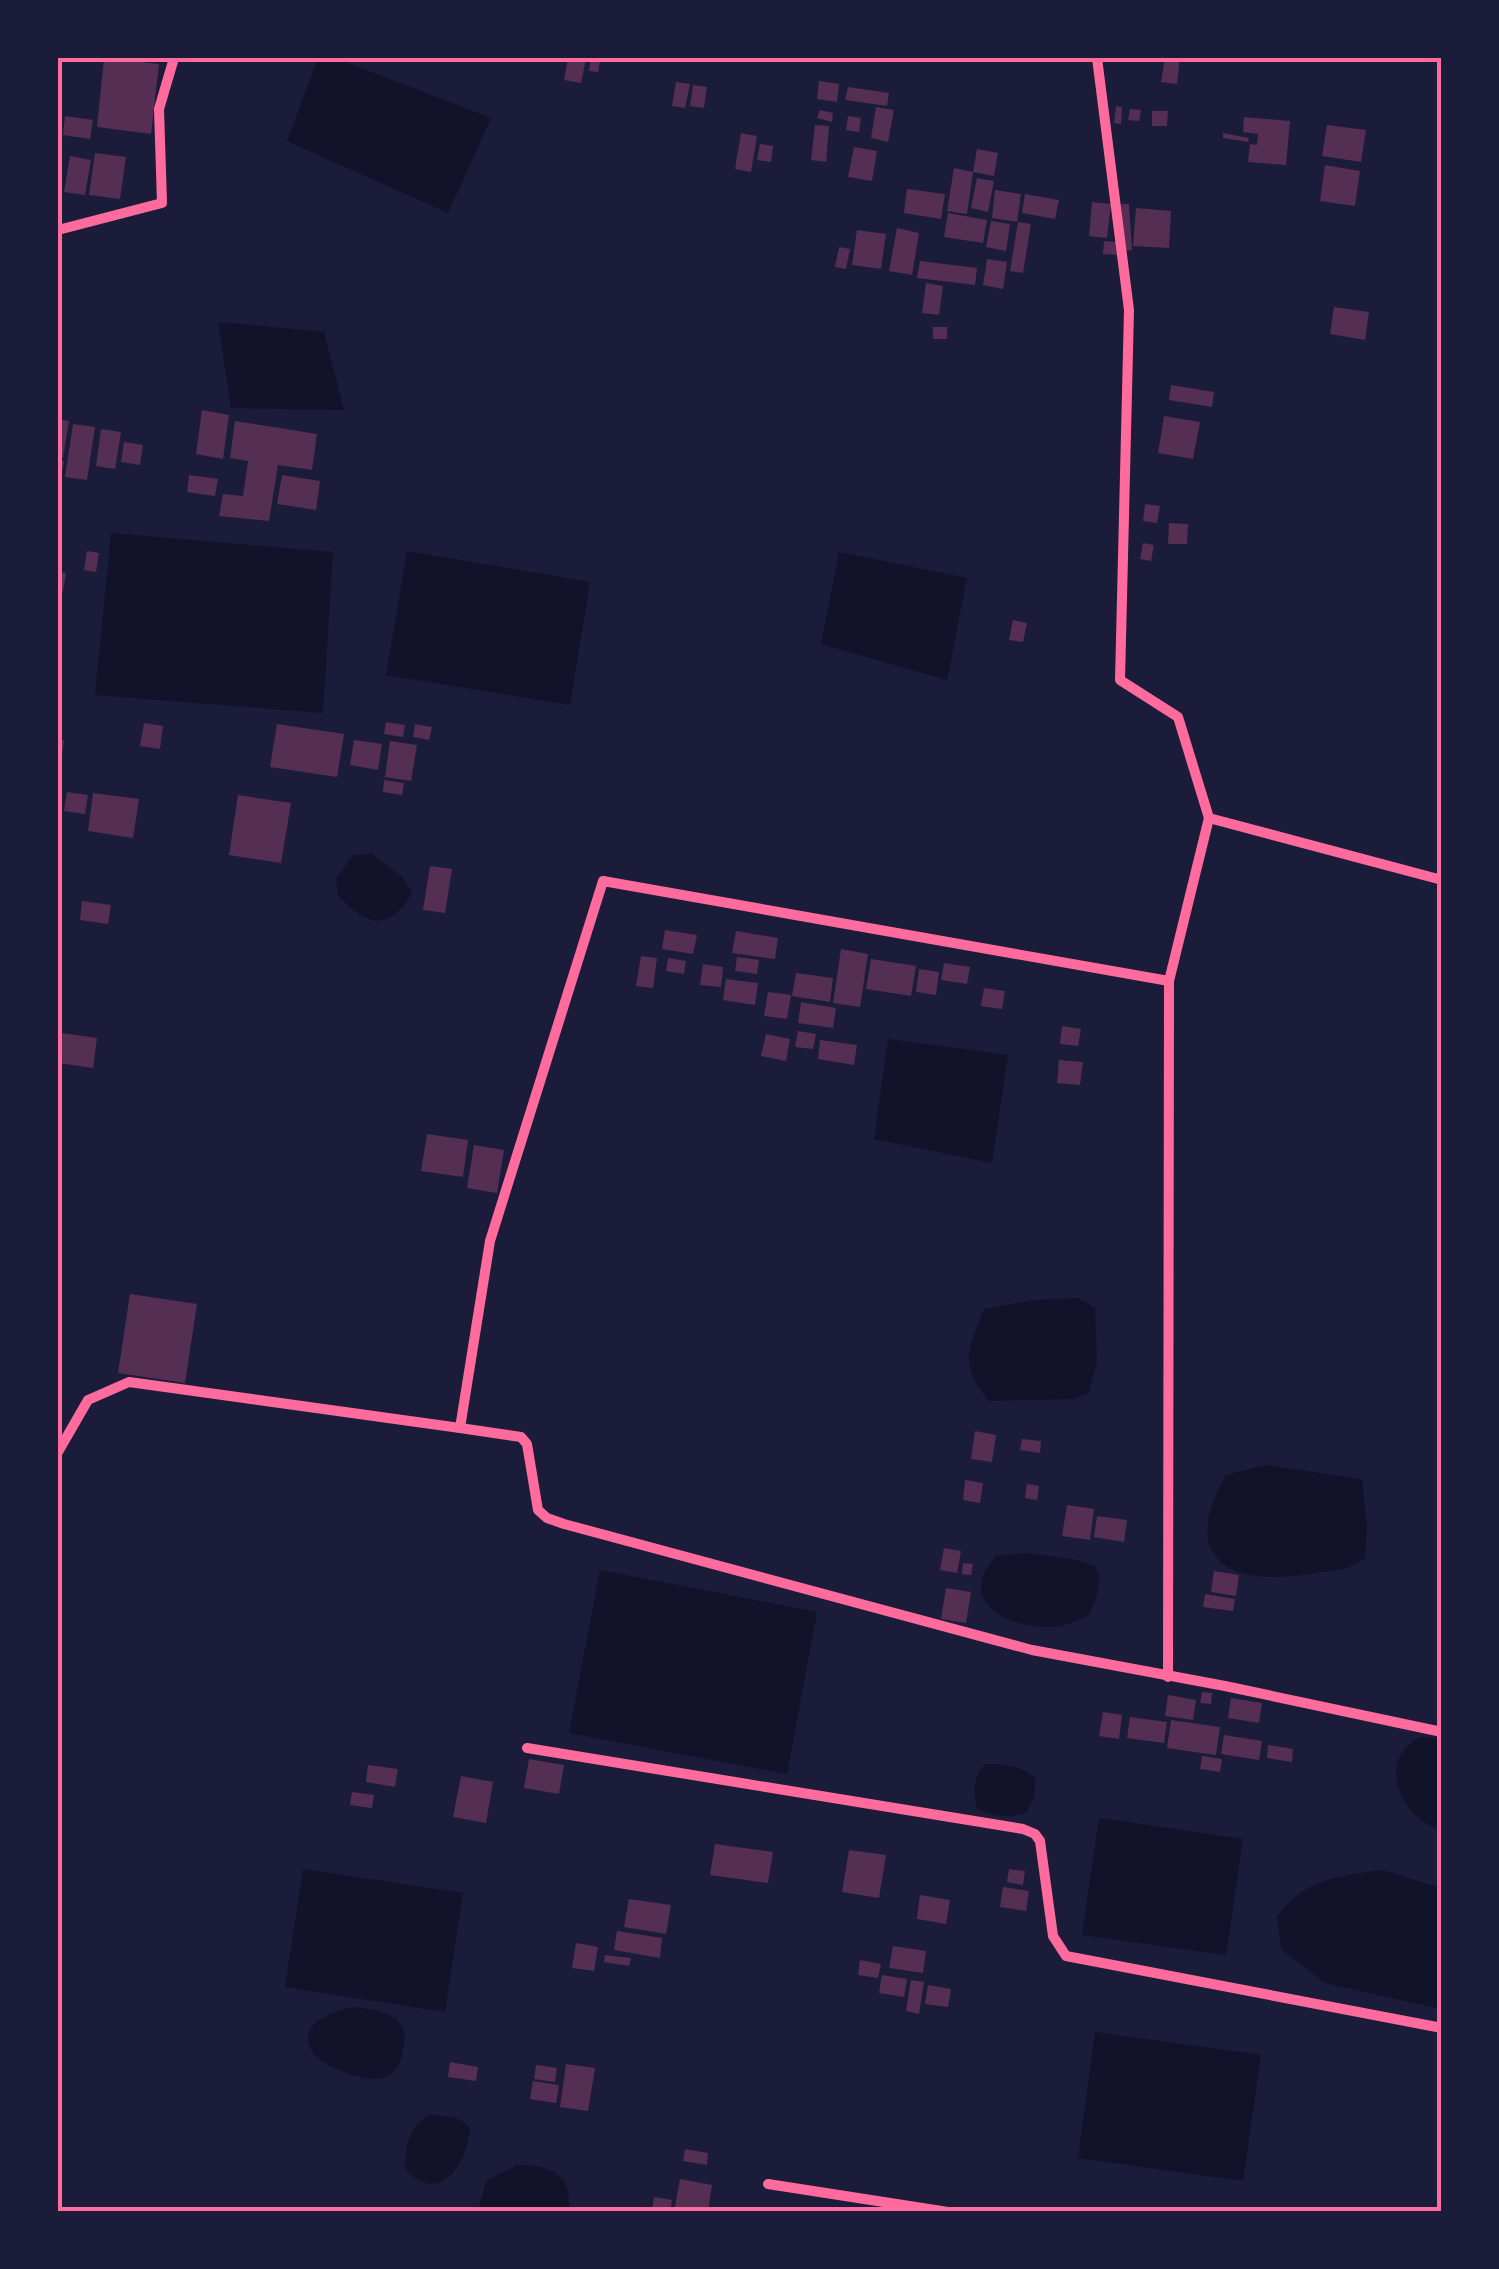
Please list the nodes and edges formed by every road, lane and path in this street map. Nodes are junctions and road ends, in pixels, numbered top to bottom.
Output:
1 (174, 58) edge
2 (1097, 58) edge
3 (58, 230) edge
4 (1208, 818) junction
5 (1442, 880) edge
6 (1170, 980) junction
7 (460, 1428) junction
8 (58, 1452) edge
9 (1168, 1677) junction
10 (1442, 1732) edge
11 (527, 1748) dead end
12 (1442, 2028) edge
13 (768, 2184) dead end
14 (948, 2212) edge

1 - 3 street
2 - 4 street
4 - 5 street
4 - 6 street
6 - 7 street
6 - 9 street
7 - 8 street
7 - 9 street
9 - 10 street
11 - 12 street
13 - 14 street

